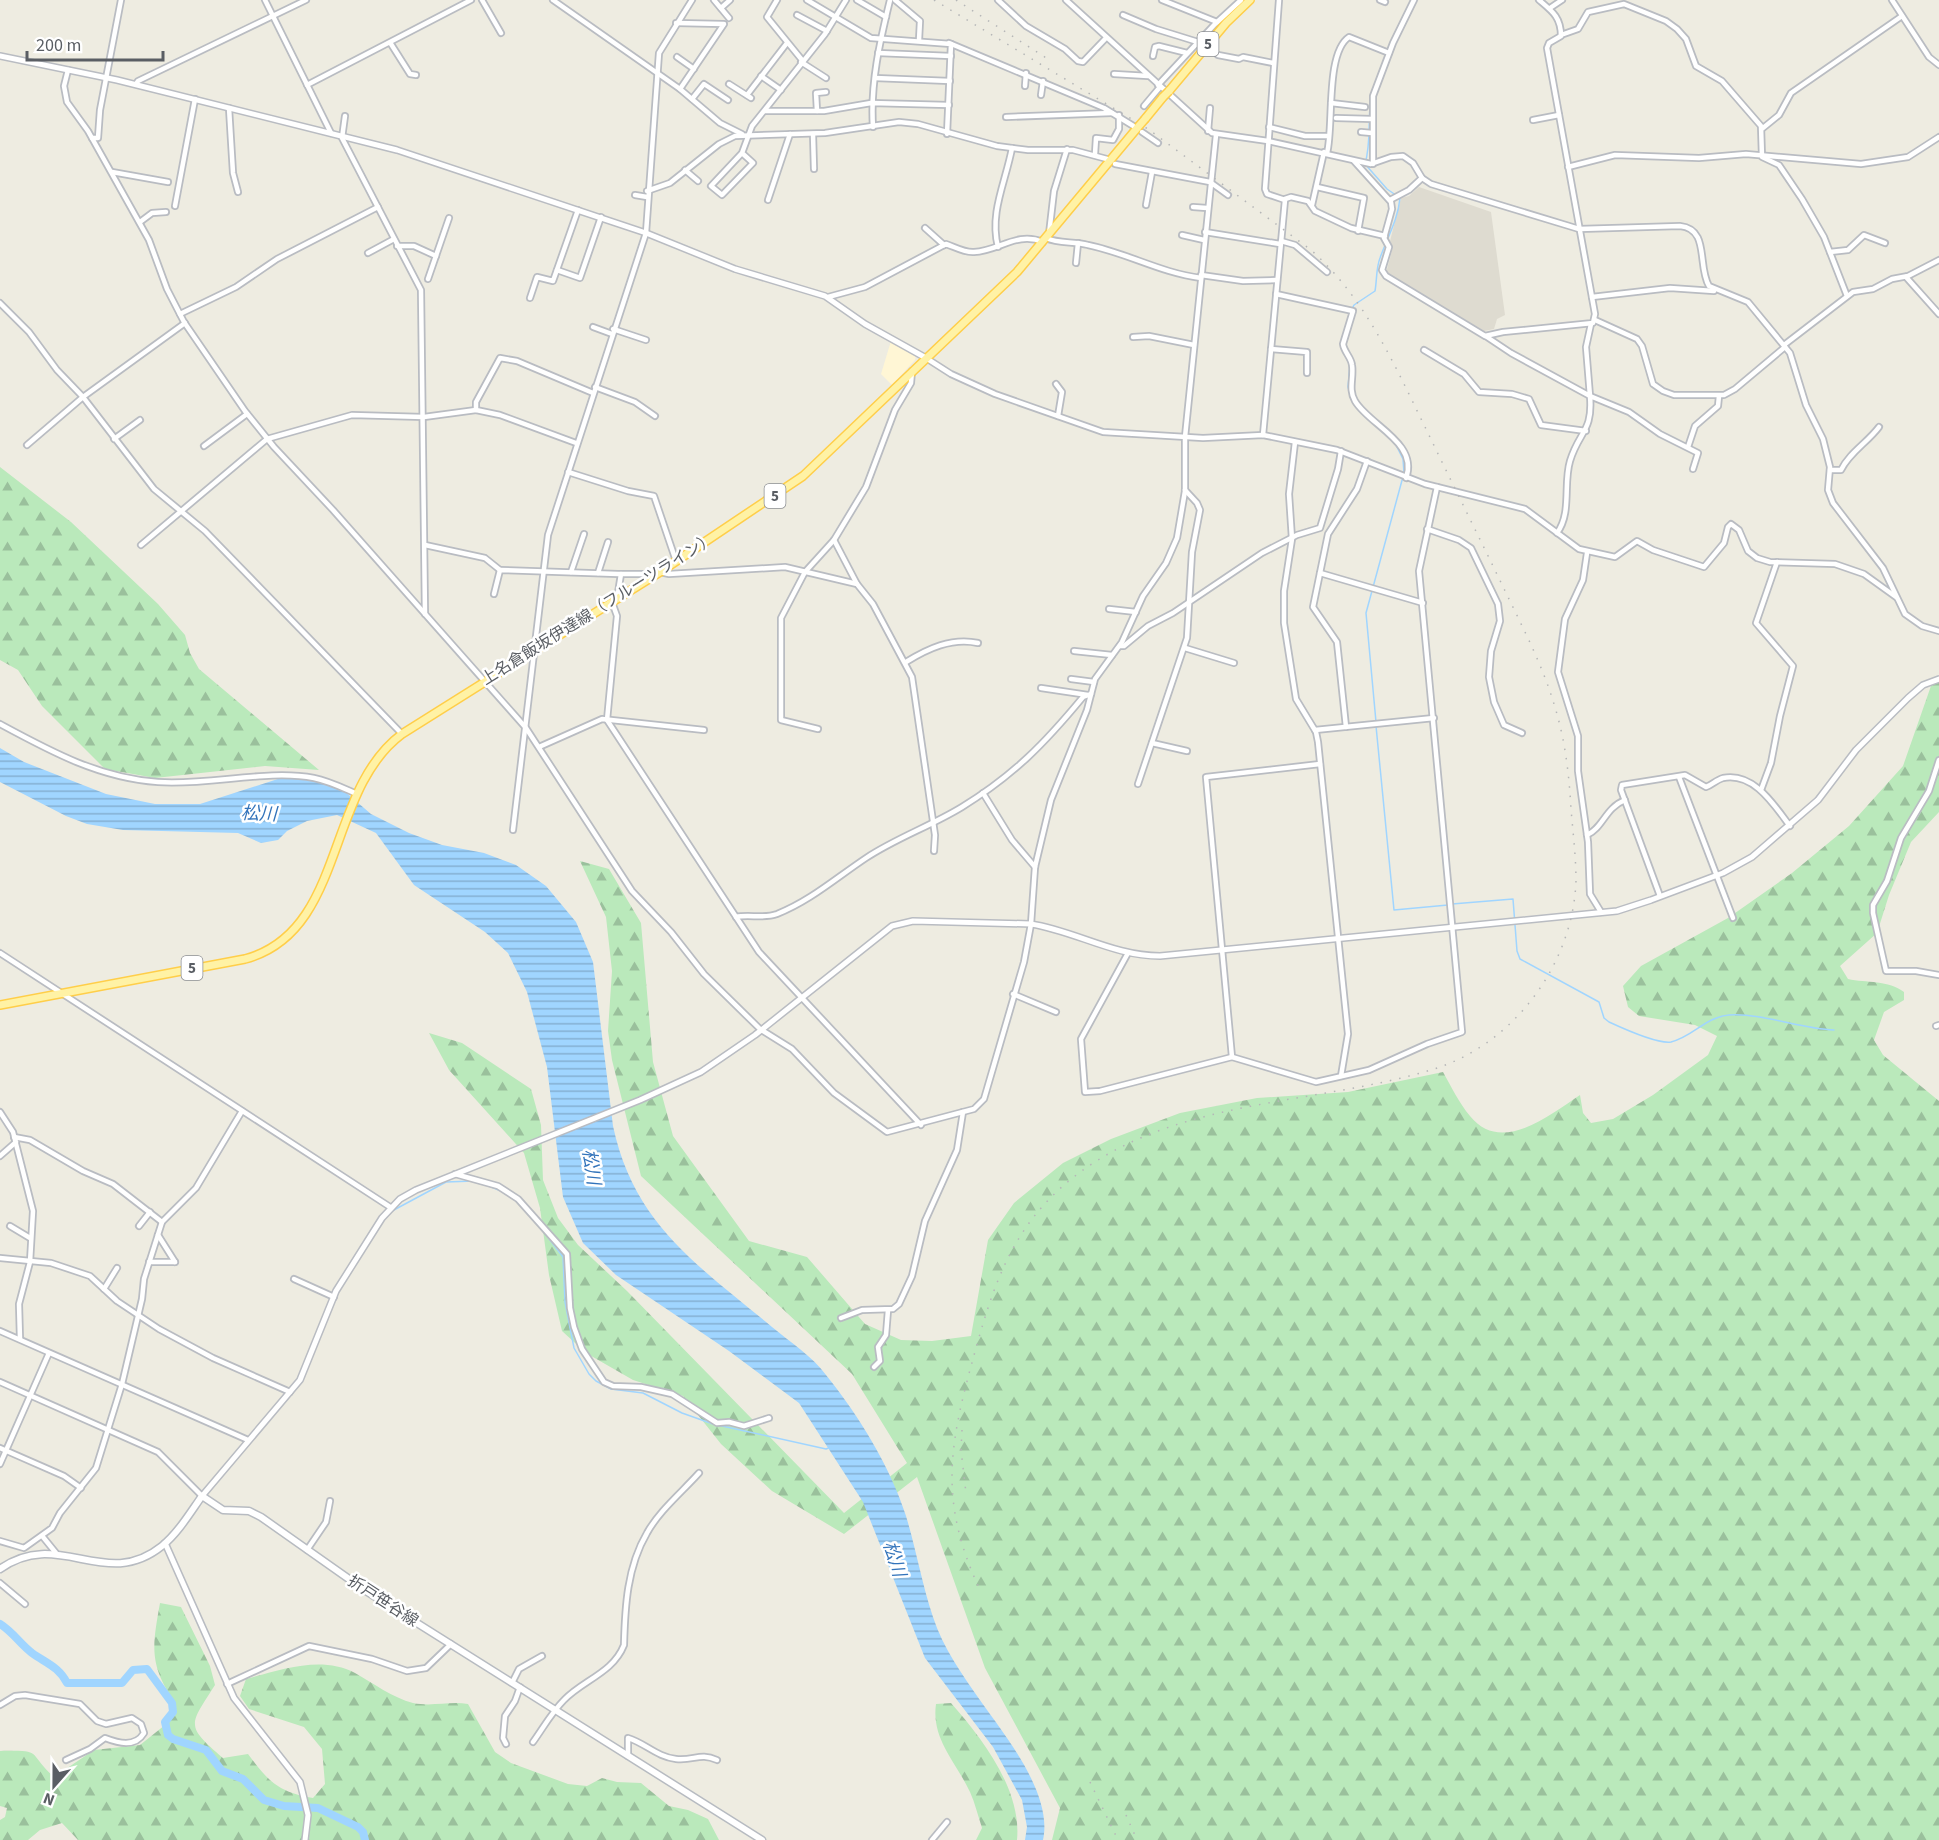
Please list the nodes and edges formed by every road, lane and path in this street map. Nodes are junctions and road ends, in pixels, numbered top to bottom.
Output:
1 (122, 0) edge
2 (265, 0) edge
3 (306, 0) edge
4 (471, 0) edge
5 (482, 0) edge
6 (554, 0) edge
7 (692, 0) edge
8 (714, 0) edge
9 (730, 0) edge
10 (777, 0) edge
11 (807, 0) edge
12 (846, 0) edge
13 (857, 0) edge
14 (890, 0) edge
15 (895, 0) edge
16 (998, 0) edge
17 (1066, 0) edge
18 (1162, 0) edge
19 (1241, 0) edge
20 (1250, 0) edge
21 (1279, 0) edge
22 (1414, 0) edge
23 (1539, 0) edge
24 (1562, 0) edge
25 (1892, 0) edge
26 (721, 8) junction
27 (1550, 8) junction
28 (797, 15) dead end
29 (1123, 15) dead end
30 (273, 16) junction
31 (1902, 16) junction
32 (886, 17) junction
33 (729, 18) dead end
34 (836, 18) junction
35 (1217, 22) junction
36 (676, 23) junction
37 (827, 31) junction
38 (501, 33) dead end
39 (1561, 34) junction
40 (1106, 38) junction
41 (880, 39) junction
42 (919, 40) junction
43 (949, 42) junction
44 (1198, 42) junction
45 (787, 43) junction
46 (391, 44) junction
47 (878, 53) junction
48 (1187, 53) junction
49 (1389, 53) junction
50 (1218, 55) dead end
51 (0, 56) edge
52 (951, 56) junction
53 (1153, 56) dead end
54 (677, 57) dead end
55 (802, 61) junction
56 (1274, 63) junction
57 (1939, 65) edge
58 (694, 69) junction
59 (68, 70) junction
60 (657, 72) junction
61 (1026, 74) junction
62 (1114, 74) dead end
63 (416, 75) dead end
64 (761, 76) junction
65 (1148, 76) junction
66 (107, 78) junction
67 (826, 78) dead end
68 (875, 78) junction
69 (950, 81) junction
70 (1043, 81) junction
71 (136, 84) junction
72 (729, 84) dead end
73 (307, 85) junction
74 (1024, 86) dead end
75 (1159, 86) junction
76 (681, 89) junction
77 (781, 90) junction
78 (826, 92) dead end
79 (1041, 95) dead end
80 (195, 99) junction
81 (692, 99) junction
82 (729, 100) dead end
83 (871, 103) junction
84 (1331, 103) junction
85 (949, 105) junction
86 (1144, 106) dead end
87 (1365, 107) dead end
88 (229, 108) junction
89 (1210, 108) dead end
90 (765, 111) junction
91 (817, 111) junction
92 (1117, 114) junction
93 (1559, 115) junction
94 (345, 116) dead end
95 (1006, 117) dead end
96 (1336, 118) dead end
97 (1372, 119) junction
98 (1533, 120) dead end
99 (873, 127) junction
100 (1269, 127) junction
101 (1138, 128) junction
102 (1762, 129) junction
103 (1208, 131) junction
104 (1361, 132) dead end
105 (331, 133) junction
106 (1372, 133) junction
107 (742, 134) junction
108 (748, 134) junction
109 (790, 134) junction
110 (813, 134) junction
111 (947, 134) junction
112 (1216, 135) junction
113 (342, 136) junction
114 (1328, 136) junction
115 (1939, 137) edge
116 (92, 138) junction
117 (1268, 141) junction
118 (1158, 143) dead end
119 (1012, 148) junction
120 (1067, 149) junction
121 (742, 153) junction
122 (1325, 153) junction
123 (1095, 154) junction
124 (1762, 156) junction
125 (1107, 159) dead end
126 (1354, 161) junction
127 (1115, 164) dead end
128 (1371, 164) junction
129 (1568, 167) junction
130 (814, 169) dead end
131 (685, 170) junction
132 (112, 172) junction
133 (1152, 172) junction
134 (1422, 178) junction
135 (698, 181) dead end
136 (168, 182) dead end
137 (1210, 182) junction
138 (1317, 187) junction
139 (238, 192) dead end
140 (647, 194) junction
141 (635, 195) dead end
142 (1228, 195) dead end
143 (1285, 199) junction
144 (1392, 199) junction
145 (768, 200) dead end
146 (1146, 205) dead end
147 (175, 206) dead end
148 (1312, 206) junction
149 (378, 207) junction
150 (1193, 207) dead end
151 (1207, 208) junction
152 (578, 210) junction
153 (166, 212) dead end
154 (449, 218) dead end
155 (601, 218) junction
156 (140, 222) junction
157 (925, 228) dead end
158 (1579, 229) junction
159 (1358, 231) junction
160 (1205, 232) junction
161 (646, 233) junction
162 (1182, 235) dead end
163 (1384, 236) junction
164 (1046, 238) junction
165 (394, 239) junction
166 (1204, 240) junction
167 (1078, 243) junction
168 (1281, 243) junction
169 (1885, 243) dead end
170 (944, 245) junction
171 (397, 246) junction
172 (998, 247) junction
173 (1830, 252) junction
174 (368, 253) dead end
175 (436, 256) junction
176 (1939, 260) edge
177 (1076, 263) dead end
178 (557, 270) junction
179 (1327, 272) dead end
180 (1201, 277) junction
181 (1906, 277) junction
182 (428, 279) dead end
183 (1277, 280) junction
184 (1717, 291) junction
185 (1276, 294) junction
186 (1848, 296) junction
187 (828, 297) junction
188 (1592, 297) junction
189 (530, 298) dead end
190 (0, 303) edge
191 (180, 314) junction
192 (1939, 314) edge
193 (1593, 322) junction
194 (185, 323) junction
195 (593, 327) dead end
196 (612, 331) junction
197 (1133, 337) dead end
198 (1487, 337) junction
199 (646, 340) dead end
200 (1194, 345) junction
201 (1784, 346) junction
202 (1271, 349) junction
203 (1424, 350) dead end
204 (926, 358) junction
205 (912, 371) junction
206 (1306, 373) dead end
207 (1056, 384) dead end
208 (595, 387) junction
209 (593, 393) junction
210 (1590, 396) junction
211 (1719, 396) junction
212 (83, 397) junction
213 (476, 410) junction
214 (247, 414) junction
215 (656, 416) dead end
216 (1058, 416) junction
217 (423, 417) junction
218 (140, 420) dead end
219 (1879, 427) dead end
220 (1586, 431) junction
221 (1263, 435) junction
222 (1185, 437) junction
223 (114, 439) junction
224 (267, 439) junction
225 (1295, 442) junction
226 (576, 444) junction
227 (27, 445) dead end
228 (204, 447) dead end
229 (1688, 447) junction
230 (1341, 451) junction
231 (1366, 461) junction
232 (1693, 469) dead end
233 (1830, 470) junction
234 (568, 472) junction
235 (1406, 478) junction
236 (1437, 487) junction
237 (1185, 490) junction
238 (181, 513) junction
239 (1321, 526) junction
240 (1427, 530) junction
241 (1329, 532) junction
242 (1557, 533) junction
243 (584, 534) dead end
244 (1292, 538) junction
245 (834, 540) junction
246 (608, 542) dead end
247 (141, 545) dead end
248 (425, 545) junction
249 (1587, 553) junction
250 (676, 561) junction
251 (1777, 562) junction
252 (500, 570) junction
253 (543, 572) junction
254 (571, 572) junction
255 (660, 572) junction
256 (805, 572) junction
257 (598, 573) junction
258 (1320, 573) junction
259 (621, 574) junction
260 (650, 578) junction
261 (857, 584) junction
262 (494, 594) dead end
263 (1896, 597) junction
264 (614, 600) junction
265 (1188, 602) junction
266 (1423, 603) junction
267 (1109, 609) dead end
268 (1136, 612) junction
269 (425, 614) junction
270 (1939, 631) edge
271 (978, 643) dead end
272 (1119, 645) junction
273 (1185, 648) junction
274 (535, 651) junction
275 (1074, 651) dead end
276 (1112, 656) junction
277 (906, 662) junction
278 (1234, 663) dead end
279 (1071, 679) dead end
280 (1939, 679) edge
281 (485, 681) junction
282 (1094, 682) junction
283 (1041, 688) dead end
284 (1089, 694) junction
285 (607, 718) junction
286 (1434, 718) junction
287 (0, 724) edge
288 (1346, 727) junction
289 (526, 728) junction
290 (818, 729) dead end
291 (704, 730) dead end
292 (1315, 730) junction
293 (1521, 733) dead end
294 (402, 734) junction
295 (1152, 743) junction
296 (539, 747) junction
297 (1187, 751) dead end
298 (1939, 760) edge
299 (1320, 764) junction
300 (1679, 777) junction
301 (1138, 784) dead end
302 (1761, 790) junction
303 (982, 793) junction
304 (357, 794) junction
305 (1625, 800) junction
306 (932, 822) junction
307 (1790, 826) junction
308 (513, 830) dead end
309 (1587, 835) junction
310 (934, 852) dead end
311 (1035, 867) junction
312 (1716, 875) junction
313 (1660, 896) junction
314 (1601, 912) junction
315 (736, 917) junction
316 (1733, 918) dead end
317 (1031, 924) junction
318 (1455, 927) junction
319 (1337, 938) junction
320 (1221, 949) junction
321 (0, 953) edge
322 (1128, 953) junction
323 (1939, 975) edge
324 (64, 993) junction
325 (1013, 994) junction
326 (802, 996) junction
327 (0, 1005) edge
328 (1056, 1012) dead end
329 (761, 1030) junction
330 (1232, 1057) junction
331 (1341, 1076) junction
332 (242, 1111) junction
333 (0, 1112) edge
334 (963, 1112) junction
335 (921, 1125) junction
336 (15, 1139) junction
337 (0, 1156) edge
338 (455, 1174) junction
339 (390, 1207) junction
340 (150, 1212) junction
341 (162, 1222) junction
342 (139, 1226) dead end
343 (10, 1227) dead end
344 (158, 1235) junction
345 (30, 1238) junction
346 (0, 1258) edge
347 (30, 1262) junction
348 (149, 1262) junction
349 (117, 1268) dead end
350 (294, 1279) dead end
351 (104, 1289) junction
352 (334, 1297) junction
353 (888, 1310) junction
354 (137, 1314) junction
355 (841, 1318) dead end
356 (0, 1331) edge
357 (20, 1340) junction
358 (49, 1353) junction
359 (874, 1367) dead end
360 (0, 1382) edge
361 (122, 1384) junction
362 (290, 1392) junction
363 (31, 1396) junction
364 (769, 1418) dead end
365 (108, 1431) junction
366 (248, 1440) junction
367 (0, 1448) edge
368 (6, 1450) junction
369 (0, 1464) edge
370 (699, 1473) dead end
371 (81, 1488) junction
372 (202, 1496) junction
373 (330, 1501) dead end
374 (43, 1537) junction
375 (0, 1541) edge
376 (165, 1543) junction
377 (28, 1547) junction
378 (307, 1550) junction
379 (56, 1553) junction
380 (27, 1556) junction
381 (0, 1569) edge
382 (0, 1583) edge
383 (25, 1604) dead end
384 (452, 1644) junction
385 (542, 1656) dead end
386 (512, 1683) junction
387 (227, 1684) junction
388 (520, 1687) junction
389 (0, 1705) edge
390 (556, 1710) junction
391 (533, 1742) dead end
392 (506, 1744) dead end
393 (628, 1756) junction
394 (66, 1760) dead end
395 (717, 1760) dead end
396 (947, 1822) dead end
397 (305, 1840) edge
398 (762, 1840) edge
399 (932, 1840) edge

1 - 66 street
2 - 30 street
3 - 30 street
4 - 46 street
5 - 38 street
6 - 60 street
7 - 36 street
8 - 26 street
9 - 26 street
10 - 45 street
11 - 34 street
12 - 34 street
13 - 32 street
14 - 32 street
15 - 42 street
16 - 40 street
17 - 40 street
18 - 35 street
19 - 35 street
20 - 101 main road, 上名倉飯坂伊達線（フルーツライン） / 5, bridge
21 - 56 street
22 - 49 street
23 - 27 street
24 - 27 street
25 - 31 street
26 - 33 street
27 - 39 street
28 - 37 street
29 - 44 street
30 - 71 street
30 - 73 street
31 - 57 street
31 - 102 street
32 - 41 street
34 - 37 street
34 - 41 street
35 - 44 street
36 - 58 street
36 - 60 street
37 - 55 street
39 - 93 street
39 - 102 street
40 - 65 street
41 - 42 street
41 - 47 street
42 - 43 street
43 - 52 street
43 - 61 street
44 - 48 street
45 - 55 street
45 - 64 street
46 - 63 street
46 - 73 street
47 - 52 street
47 - 68 street
48 - 53 street
48 - 75 street
49 - 84 street
49 - 97 street
50 - 56 street
51 - 59 street
52 - 69 street
54 - 58 street
55 - 67 street
55 - 77 street
56 - 100 street
58 - 76 street
59 - 66 street
59 - 116 street
60 - 76 street
60 - 140 street
61 - 70 street
61 - 74 street
62 - 65 street
64 - 72 street
64 - 77 street
65 - 75 street
66 - 71 street
66 - 116 street
68 - 69 street
68 - 83 street
69 - 85 street
70 - 79 street
70 - 92 street
71 - 80 street
73 - 105 street
75 - 86 street
75 - 103 street
76 - 81 street
77 - 90 street
78 - 91 street
80 - 88 street
80 - 147 street
81 - 82 street
81 - 107 street
83 - 85 street
83 - 91 street
83 - 99 street
84 - 87 street
84 - 114 street
85 - 111 street
88 - 105 street
88 - 139 street
89 - 103 street
90 - 91 street
90 - 108 street
92 - 95 street
92 - 101 street
92 - 123 street
93 - 98 street
93 - 129 street
94 - 113 street
96 - 97 street
97 - 106 street
99 - 110 street
99 - 111 street
100 - 114 street
100 - 117 street
101 - 118 street
101 - 164 main road, 上名倉飯坂伊達線（フルーツライン） / 5
102 - 124 street
103 - 112 street
104 - 106 street
105 - 113 street
106 - 128 street
107 - 108 street
107 - 131 street
108 - 109 street
108 - 121 street
109 - 110 street
109 - 145 street
110 - 130 street
111 - 119 street
112 - 117 street
112 - 137 street
113 - 149 street
113 - 152 street
114 - 122 street
115 - 124 street
116 - 132 street
117 - 122 street
117 - 143 street
119 - 120 street
119 - 172 street
120 - 123 street
120 - 164 street
121 - 121 street
122 - 126 street
122 - 138 street
123 - 125 street
124 - 129 street
124 - 173 street
126 - 128 street
126 - 144 street
127 - 133 street
128 - 134 street
129 - 158 street
131 - 135 street
131 - 140 street
132 - 136 street
132 - 156 street
133 - 137 street
133 - 146 street
134 - 144 street
134 - 158 street
137 - 142 street
137 - 151 street
138 - 148 street
138 - 159 street
140 - 141 street
140 - 161 street
143 - 148 street
143 - 168 street
144 - 163 street
148 - 159 street
149 - 165 street
149 - 191 street
150 - 151 street
151 - 160 street
152 - 155 street
152 - 178 street
153 - 156 street
154 - 175 street
155 - 161 street
155 - 178 street
156 - 191 street
157 - 170 street
158 - 184 street
158 - 188 street
159 - 163 street
160 - 166 street
160 - 168 street
161 - 187 street
161 - 196 street
162 - 166 street
163 - 198 street
164 - 167 street
164 - 172 street
164 - 204 main road, 上名倉飯坂伊達線（フルーツライン） / 5
165 - 171 street
165 - 174 street
166 - 180 street
167 - 177 street
167 - 180 street
168 - 179 street
168 - 183 street
169 - 173 street
170 - 172 street
170 - 187 street
171 - 175 street
171 - 217 street
173 - 186 street
175 - 182 street
176 - 181 street
178 - 189 street
180 - 183 street
180 - 200 street
181 - 186 street
181 - 192 street
183 - 185 street
184 - 188 street
184 - 201 street
185 - 202 street
185 - 235 street
186 - 201 street
187 - 204 street
188 - 193 street
190 - 212 street
191 - 194 street
193 - 198 street
193 - 210 street
193 - 211 street
194 - 212 street
194 - 214 street
195 - 196 street
196 - 199 street
196 - 208 street
197 - 200 street
198 - 210 street
200 - 222 street
201 - 211 street
201 - 233 street
202 - 206 street
202 - 221 street
203 - 220 street
204 - 205 main road, 上名倉飯坂伊達線（フルーツライン） / 5
204 - 216 street
205 - 245 street
205 - 250 main road, 上名倉飯坂伊達線（フルーツライン） / 5
207 - 216 street
208 - 209 street
208 - 215 street
209 - 213 street
209 - 226 street
210 - 220 street
210 - 229 street
211 - 229 street
212 - 223 street
212 - 227 street
213 - 217 street
213 - 226 street
214 - 224 street
214 - 228 street
216 - 222 street
217 - 224 street
217 - 248 street
218 - 223 street
219 - 233 street
220 - 242 street
221 - 222 street
221 - 225 street
222 - 237 street
223 - 238 street
224 - 238 street
224 - 269 street
225 - 230 street
225 - 244 street
226 - 234 street
229 - 232 street
230 - 231 street
230 - 239 street
231 - 235 street
231 - 241 street
233 - 263 street
234 - 250 street
234 - 253 street
235 - 236 street
236 - 240 street
236 - 242 street
237 - 265 street
237 - 268 street
238 - 247 street
238 - 294 street
239 - 241 street
239 - 244 street
240 - 266 street
240 - 293 street
241 - 258 street
242 - 249 street
243 - 254 street
244 - 265 street
244 - 292 street
245 - 256 street
245 - 261 street
246 - 257 street
248 - 252 street
248 - 269 street
249 - 251 street
249 - 309 street
250 - 255 main road, 上名倉飯坂伊達線（フルーツライン） / 5
251 - 263 street
251 - 302 street
252 - 253 street
252 - 262 street
253 - 254 street
253 - 274 street
254 - 257 street
255 - 256 street
255 - 260 main road, 上名倉飯坂伊達線（フルーツライン） / 5
256 - 261 street
256 - 290 street
257 - 259 street
258 - 266 street
258 - 288 street
259 - 260 street
259 - 264 street
260 - 264 main road, 上名倉飯坂伊達線（フルーツライン） / 5
261 - 277 street
263 - 270 street
264 - 274 main road, 上名倉飯坂伊達線（フルーツライン） / 5
264 - 285 street
265 - 272 street
265 - 273 street
266 - 286 street
267 - 268 street
268 - 272 street
269 - 281 street
271 - 277 street
272 - 276 street
273 - 278 street
273 - 295 street
274 - 281 main road, 上名倉飯坂伊達線（フルーツライン） / 5
274 - 289 street
275 - 276 street
276 - 282 street
277 - 306 street
279 - 282 street
280 - 307 street
281 - 289 street
281 - 294 main road, 上名倉飯坂伊達線（フルーツライン） / 5
282 - 284 street
283 - 284 street
284 - 303 street
284 - 311 street
285 - 291 street
285 - 296 street
285 - 315 street
286 - 288 street
286 - 318 street
287 - 304 street
288 - 292 street
289 - 296 street
289 - 308 street
292 - 299 street
294 - 304 main road, 上名倉飯坂伊達線（フルーツライン） / 5
295 - 297 street
295 - 301 street
296 - 329 street
298 - 323 street
299 - 319 street
299 - 320 street
300 - 302 street
300 - 305 street
300 - 312 street
302 - 307 street
303 - 306 street
303 - 311 street
304 - 324 main road, 上名倉飯坂伊達線（フルーツライン） / 5
305 - 309 street
305 - 313 street
306 - 310 street
306 - 315 street
307 - 312 street
309 - 314 street
311 - 317 street
312 - 313 street
312 - 316 street
313 - 314 street
314 - 318 street
315 - 326 street
317 - 322 street
317 - 325 street
317 - 326 street
318 - 319 street
318 - 331 street
319 - 320 street
319 - 331 street
320 - 322 street
320 - 330 street
321 - 324 street
322 - 330 street
324 - 327 main road, 上名倉飯坂伊達線（フルーツライン） / 5
324 - 332 street
325 - 328 street
325 - 334 street
326 - 329 street
326 - 335 street
329 - 335 street
329 - 338 street
330 - 331 street
332 - 339 street
332 - 341 street
333 - 336 street
334 - 335 street
334 - 353 street
336 - 337 street
336 - 340 street
336 - 345 street
338 - 339 street
338 - 364 street
339 - 352 street
340 - 341 street
340 - 342 street
341 - 344 street
343 - 345 street
344 - 348 street
344 - 348 street
345 - 347 street
346 - 347 street
347 - 351 street
347 - 357 street
348 - 354 street
349 - 351 street
350 - 352 street
351 - 354 street
352 - 362 street
353 - 355 street
353 - 359 street
354 - 361 street
354 - 362 street
356 - 357 street
357 - 358 street
358 - 361 street
358 - 363 street
360 - 363 street
361 - 365 street
361 - 366 street
362 - 366 street
363 - 365 street
363 - 368 street
365 - 371 street
365 - 372 street
366 - 372 street
367 - 368 street
368 - 369 street
368 - 371 street
370 - 390 street
371 - 374 street
372 - 376 main road
372 - 378 main road, 折戸笹谷線
373 - 378 street
374 - 377 street
374 - 379 street
375 - 377 street
376 - 379 main road
376 - 387 street
377 - 380 street
378 - 384 main road, 折戸笹谷線
379 - 380 main road
380 - 381 main road
382 - 383 street
384 - 386 main road, 折戸笹谷線
384 - 387 street
385 - 386 street
386 - 388 main road, 折戸笹谷線
387 - 397 street
388 - 390 main road, 折戸笹谷線
388 - 392 street
389 - 394 street
390 - 391 street
390 - 393 main road, 折戸笹谷線
393 - 395 street
393 - 398 main road, 折戸笹谷線
396 - 399 street

